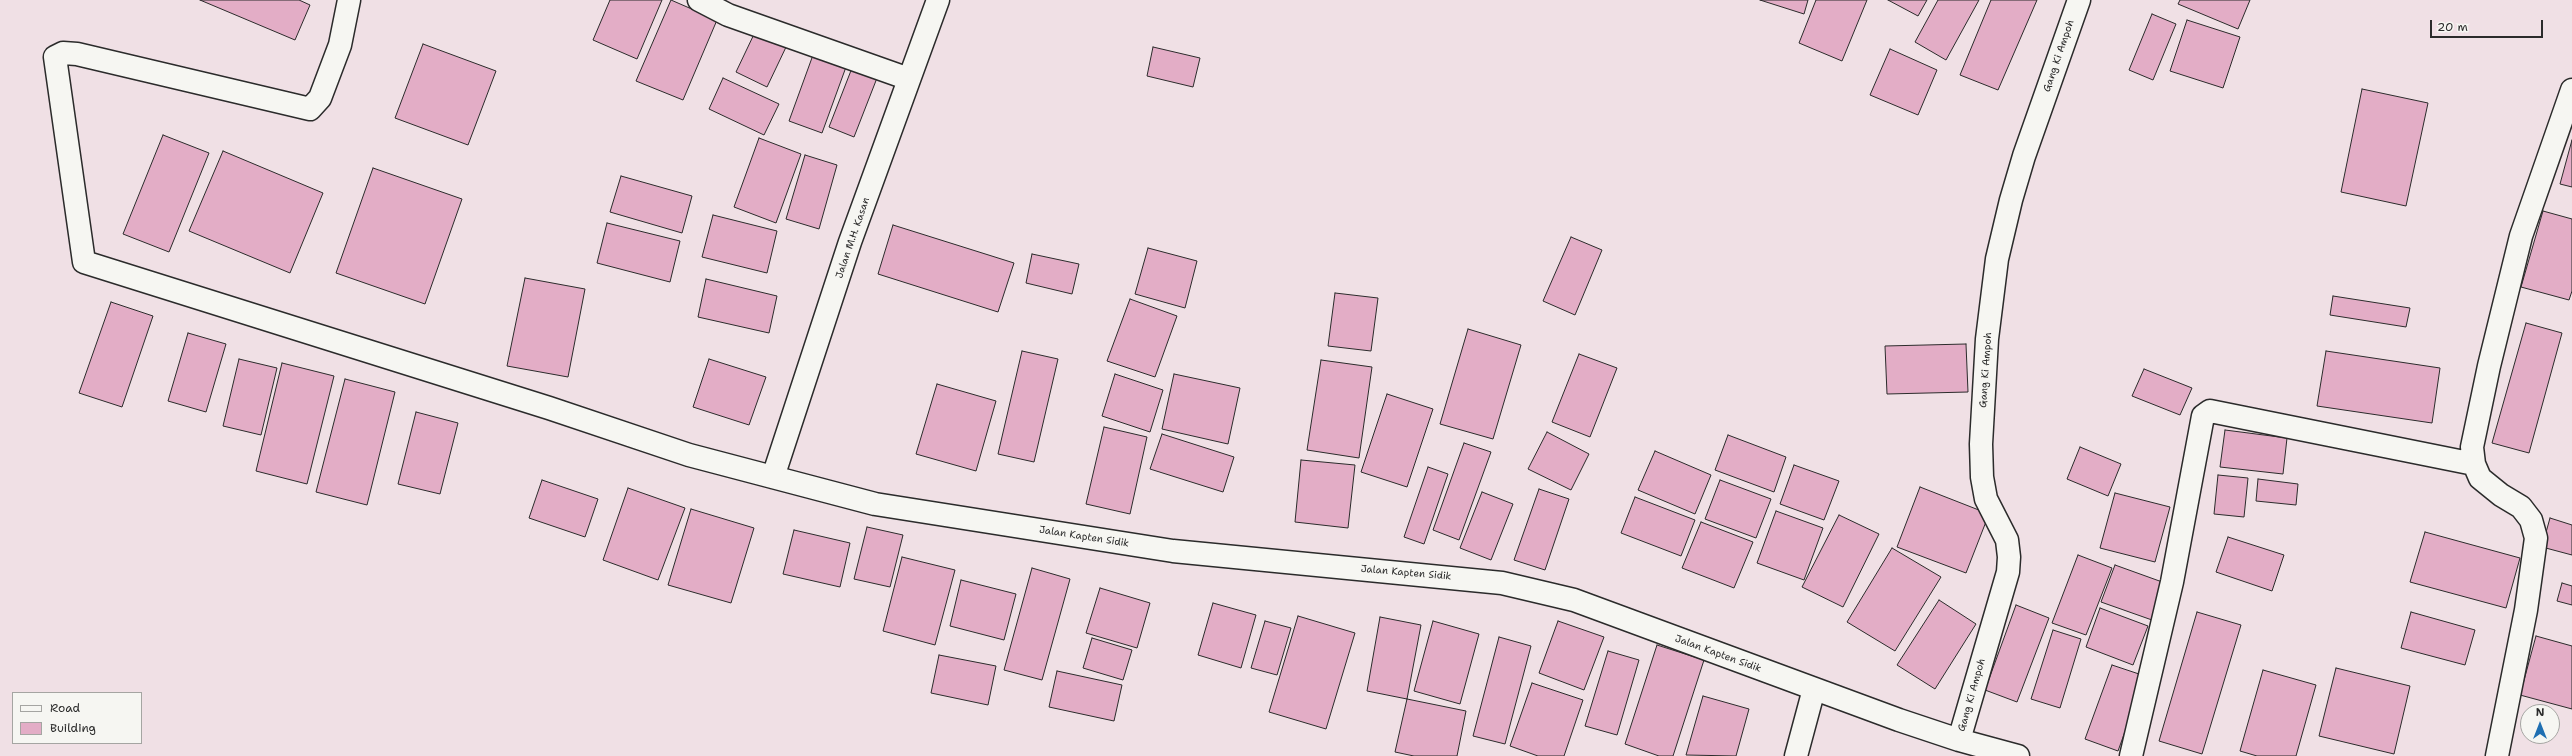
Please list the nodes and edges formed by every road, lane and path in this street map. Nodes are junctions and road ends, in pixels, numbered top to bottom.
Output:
1 (349, 0) edge
2 (698, 0) edge
3 (938, 0) edge
4 (2079, 0) edge
5 (909, 79) junction
6 (2572, 90) edge
7 (2567, 122) edge
8 (2474, 464) junction
9 (773, 477) junction
10 (1814, 689) junction
11 (1959, 740) junction
12 (1796, 756) edge
13 (2018, 756) edge
14 (2131, 756) edge
15 (2497, 756) edge

1 - 9 street, Jalan Kapten Sidik
2 - 5 street
3 - 5 street, Jalan M.H. Kasan
4 - 11 street, Gang Ki Ampoh
5 - 9 street, Jalan M.H. Kasan
6 - 7 street
7 - 8 street
8 - 14 street
8 - 15 street
9 - 10 street, Jalan Kapten Sidik
10 - 11 street, Jalan Kapten Sidik
10 - 12 street
11 - 13 street, Jalan Kapten Sidik

